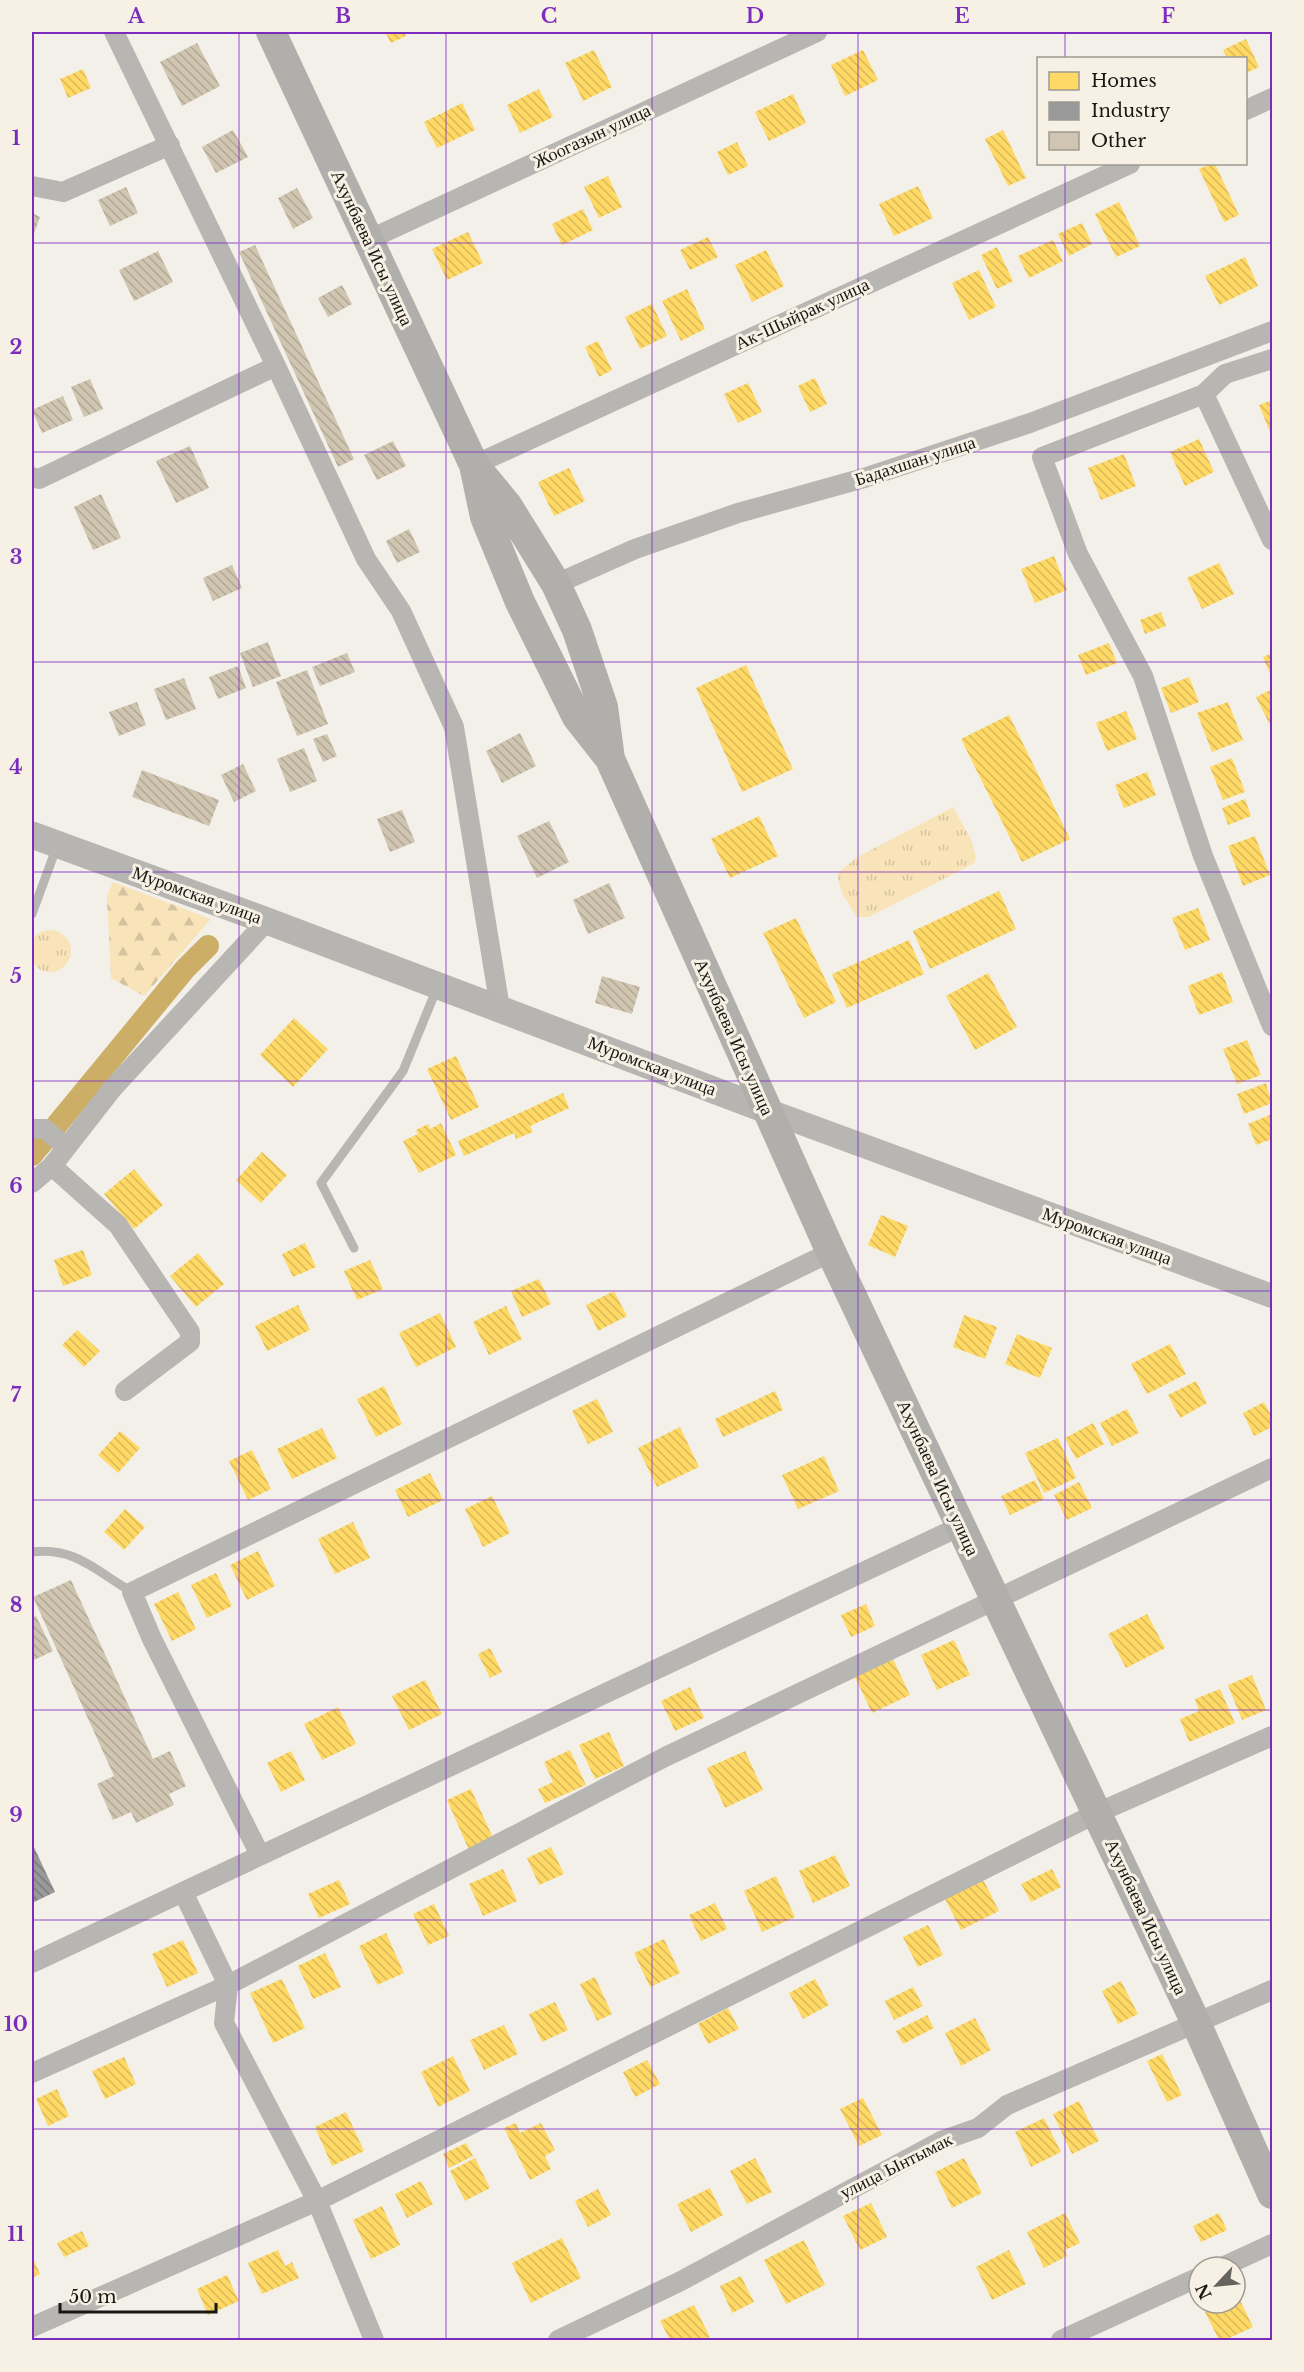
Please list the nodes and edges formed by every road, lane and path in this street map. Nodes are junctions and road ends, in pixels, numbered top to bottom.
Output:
1 (114, 32) edge
2 (271, 32) edge
3 (816, 32) edge
4 (1272, 98) edge
5 (1247, 109) edge
6 (170, 145) junction
7 (1128, 165) edge
8 (32, 186) edge
9 (368, 240) junction
10 (1272, 331) edge
11 (1272, 359) edge
12 (276, 366) junction
13 (1204, 394) junction
14 (474, 465) junction
15 (32, 477) edge
16 (1272, 540) edge
17 (556, 584) junction
18 (609, 759) junction
19 (32, 835) edge
20 (58, 845) junction
21 (32, 914) edge
22 (267, 921) junction
23 (437, 985) junction
24 (500, 1008) junction
25 (1272, 1026) edge
26 (766, 1110) junction
27 (49, 1135) edge
28 (52, 1166) junction
29 (32, 1183) edge
30 (354, 1248) dead end
31 (831, 1252) junction
32 (1272, 1296) edge
33 (125, 1391) dead end
34 (1272, 1468) edge
35 (961, 1526) junction
36 (32, 1552) edge
37 (132, 1592) junction
38 (996, 1600) junction
39 (1272, 1736) edge
40 (1097, 1813) junction
41 (260, 1855) junction
42 (183, 1892) junction
43 (32, 1963) edge
44 (228, 1984) junction
45 (1272, 1990) edge
46 (1196, 2023) junction
47 (32, 2073) edge
48 (1272, 2194) edge
49 (317, 2201) junction
50 (1272, 2244) edge
51 (1247, 2256) edge
52 (1187, 2282) edge
53 (32, 2328) edge
54 (374, 2340) edge
55 (558, 2340) edge
56 (1061, 2340) edge

1 - 6 street
2 - 9 main road, Ахунбаева Исы улица
3 - 9 street, Жоогазын улица
4 - 5 street
6 - 8 street
6 - 12 street
7 - 14 street, Ак-Шыйрак улица
9 - 14 main road, Ахунбаева Исы улица
10 - 17 street, Бадахшан улица
11 - 13 street
12 - 15 street
12 - 24 street
13 - 16 street
13 - 25 street
14 - 17 main road, Ахунбаева Исы улица
14 - 18 main road, Ахунбаева Исы улица
17 - 18 main road, Ахунбаева Исы улица
18 - 26 main road, Ахунбаева Исы улица
19 - 20 main road, Муромская улица
20 - 21 lane
20 - 22 main road, Муромская улица
22 - 23 main road, Муромская улица
22 - 27 street
23 - 24 main road, Муромская улица
23 - 30 lane
24 - 26 main road, Муромская улица
26 - 31 main road, Ахунбаева Исы улица
26 - 32 street, Муромская улица
27 - 28 street
28 - 29 street
28 - 33 street
31 - 35 main road, Ахунбаева Исы улица
31 - 37 street
34 - 38 street
35 - 38 main road, Ахунбаева Исы улица
35 - 41 street
36 - 37 lane
37 - 41 street
38 - 40 main road, Ахунбаева Исы улица
38 - 44 street
39 - 40 street
40 - 46 main road, Ахунбаева Исы улица
40 - 49 street
41 - 42 street
42 - 43 street
42 - 44 street
44 - 47 street
44 - 49 street
45 - 46 street, улица Ынтымак
46 - 48 main road, Ахунбаева Исы улица
46 - 55 street, улица Ынтымак
49 - 53 street
49 - 54 street
50 - 51 street
52 - 56 street

